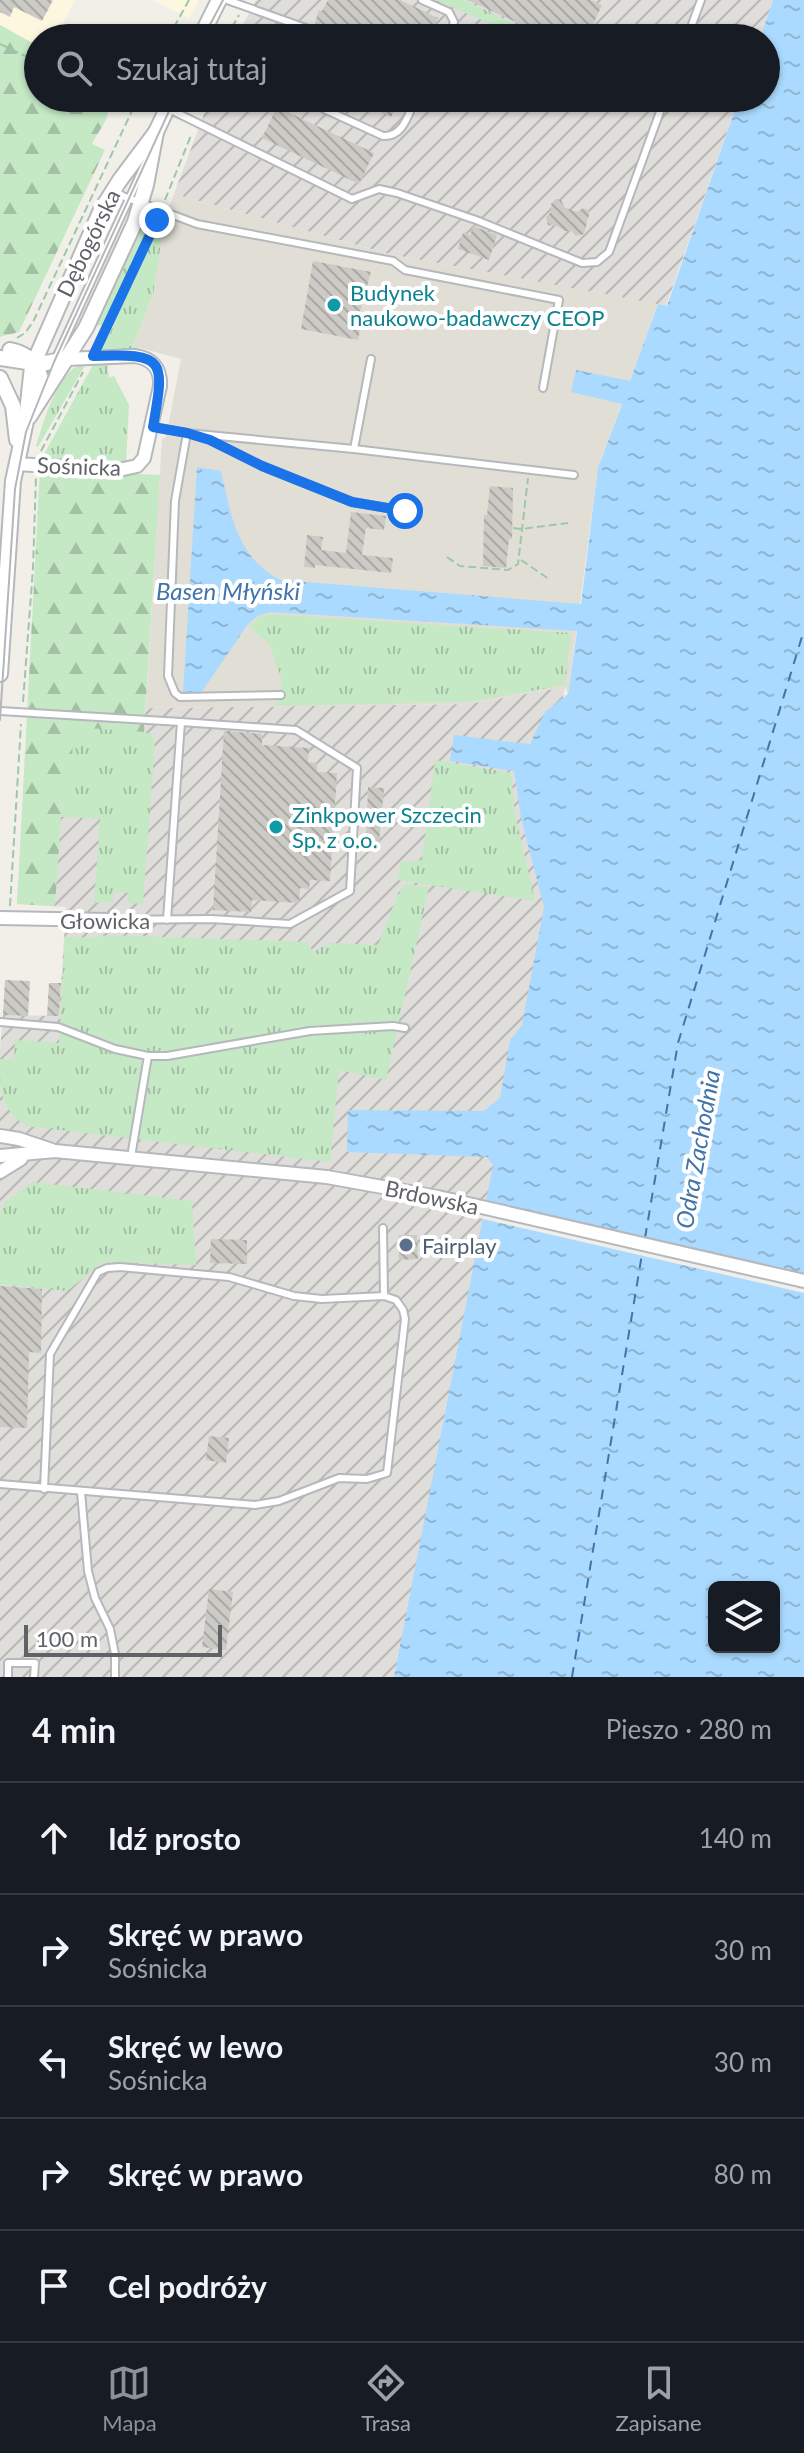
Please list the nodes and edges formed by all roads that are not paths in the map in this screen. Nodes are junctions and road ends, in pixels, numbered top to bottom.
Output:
1 (219, 0) edge
2 (227, 0) edge
3 (422, 0) edge
4 (701, 0) edge
5 (207, 24) edge
6 (295, 24) edge
7 (453, 24) edge
8 (692, 24) edge
9 (166, 112) edge
10 (187, 112) edge
11 (331, 112) edge
12 (409, 112) edge
13 (660, 112) edge
14 (155, 138) junction
15 (112, 192) junction
16 (135, 200) junction
17 (49, 324) junction
18 (3, 353) edge
19 (371, 359) dead end
20 (61, 360) junction
21 (34, 363) junction
22 (0, 378) edge
23 (543, 388) dead end
24 (30, 415) junction
25 (153, 427) junction
26 (187, 433) junction
27 (354, 449) junction
28 (16, 464) junction
29 (574, 475) dead end
30 (405, 511) dead end
31 (1, 639) edge
32 (0, 674) edge
33 (281, 695) dead end
34 (0, 711) edge
35 (181, 722) junction
36 (0, 918) edge
37 (108, 920) joint
38 (167, 920) junction
39 (0, 1022) edge
40 (405, 1028) dead end
41 (148, 1056) junction
42 (0, 1136) edge
43 (55, 1151) junction
44 (35, 1154) junction
45 (0, 1156) edge
46 (131, 1157) junction
47 (0, 1172) edge
48 (383, 1228) dead end
49 (804, 1281) edge
50 (384, 1296) junction
51 (0, 1484) edge
52 (44, 1489) junction
53 (81, 1492) junction
54 (8, 1677) edge
55 (34, 1677) edge
56 (115, 1677) edge

1 - 5 street
2 - 6 lane
3 - 7 lane
4 - 8 lane
9 - 14 street, Dębogórska
10 - 13 lane
11 - 12 lane
14 - 15 street, Dębogórska
14 - 16 street, Dębogórska
15 - 16 lane
15 - 17 street, Dębogórska
16 - 20 street, Dębogórska
16 - 23 lane
17 - 18 street
17 - 21 street, Dębogórska
18 - 21 street
19 - 27 lane
20 - 21 street
20 - 24 street, Dębogórska
20 - 25 street, Sośnicka
21 - 24 street, Dębogórska
22 - 28 street
24 - 28 street, Dębogórska
25 - 26 lane
25 - 28 street, Sośnicka
26 - 27 lane
26 - 30 lane
26 - 33 lane
27 - 29 lane
28 - 31 street, Dębogórska
31 - 32 street, Dębogórska
34 - 35 lane
35 - 38 lane
35 - 38 lane, Głowicka
36 - 37 street, Głowicka
37 - 38 lane, Głowicka
39 - 41 lane
40 - 41 lane
41 - 46 lane
42 - 43 street, Brdowska
43 - 44 street, Brdowska
43 - 46 street, Brdowska
44 - 45 street, Brdowska
44 - 47 street, Brdowska
46 - 49 street, Brdowska
48 - 50 lane
50 - 52 lane
50 - 53 lane
51 - 52 lane
52 - 53 lane
53 - 56 lane
54 - 55 lane

